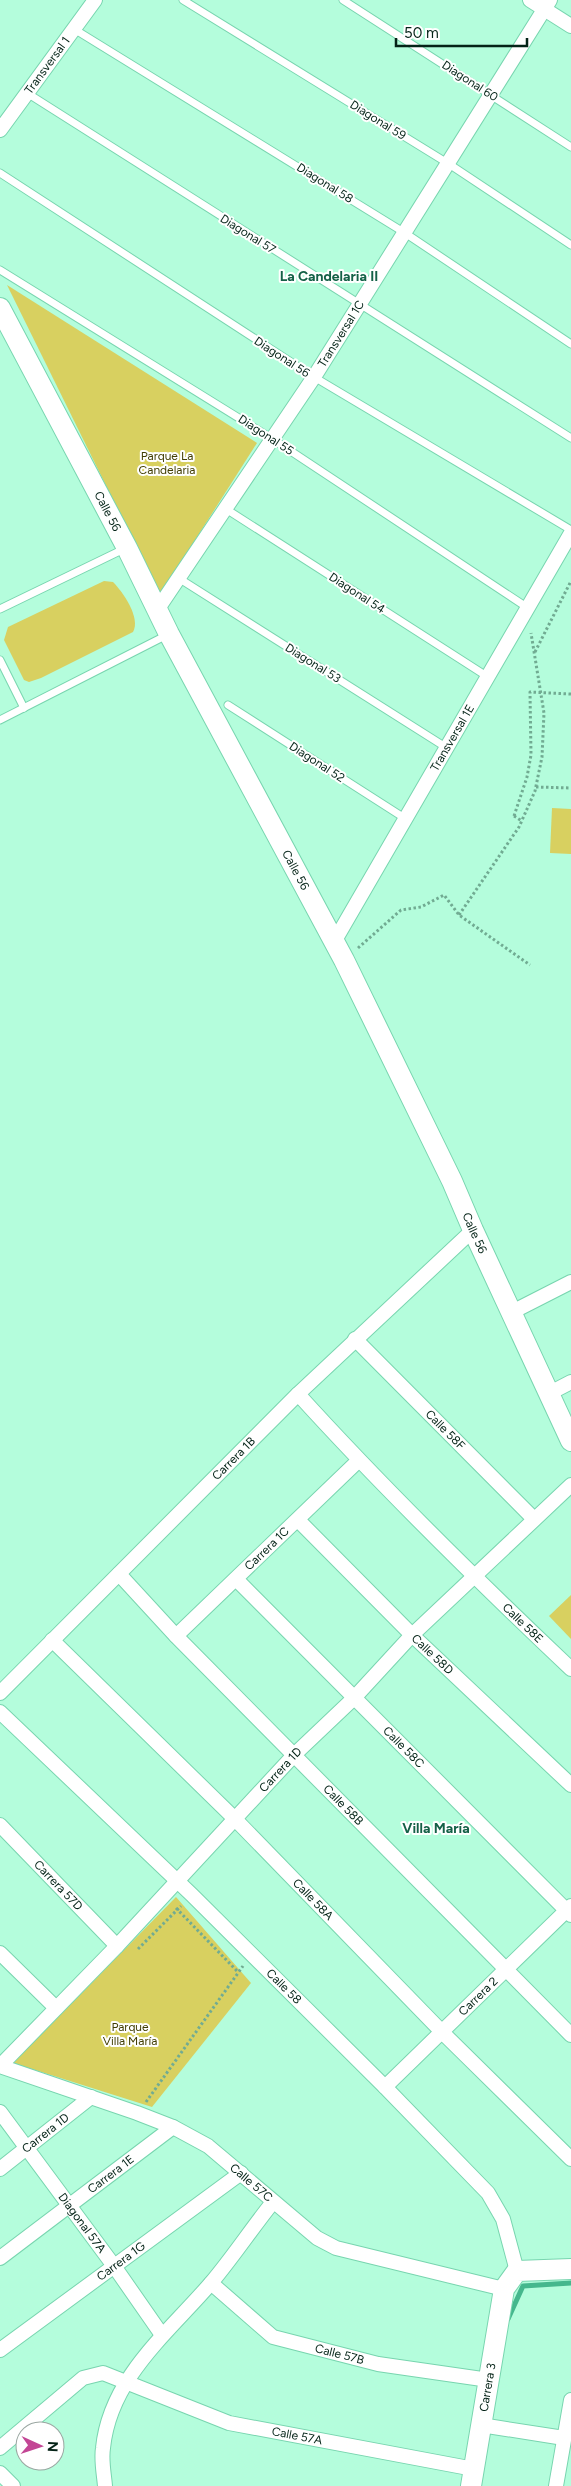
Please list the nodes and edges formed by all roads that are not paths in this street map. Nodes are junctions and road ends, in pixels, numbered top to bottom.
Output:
1 (95, 0) edge
2 (183, 0) edge
3 (343, 0) edge
4 (530, 0) edge
5 (547, 5) edge
6 (571, 26) edge
7 (74, 29) junction
8 (27, 93) junction
9 (492, 95) junction
10 (0, 130) edge
11 (571, 147) edge
12 (448, 164) junction
13 (0, 174) edge
14 (405, 233) junction
15 (571, 245) edge
16 (0, 270) edge
17 (359, 305) junction
18 (0, 308) edge
19 (571, 344) edge
20 (314, 377) junction
21 (271, 438) junction
22 (571, 438) edge
23 (226, 509) junction
24 (571, 531) edge
25 (127, 548) junction
26 (180, 579) junction
27 (528, 608) junction
28 (0, 609) edge
29 (157, 610) junction
30 (169, 634) junction
31 (0, 660) edge
32 (488, 677) junction
33 (228, 705) dead end
34 (24, 708) junction
35 (0, 720) edge
36 (446, 748) junction
37 (406, 819) junction
38 (334, 942) junction
39 (473, 1230) junction
40 (571, 1282) edge
41 (510, 1313) junction
42 (355, 1339) junction
43 (571, 1382) edge
44 (298, 1394) junction
45 (548, 1394) junction
46 (571, 1441) edge
47 (358, 1461) junction
48 (571, 1485) edge
49 (534, 1519) junction
50 (298, 1520) junction
51 (119, 1574) junction
52 (475, 1578) junction
53 (237, 1580) junction
54 (412, 1635) junction
55 (176, 1636) junction
56 (52, 1640) junction
57 (571, 1669) edge
58 (0, 1693) edge
59 (354, 1698) junction
60 (0, 1712) edge
61 (295, 1754) junction
62 (571, 1785) edge
63 (234, 1818) junction
64 (0, 1825) edge
65 (177, 1880) junction
66 (570, 1911) edge
67 (117, 1946) junction
68 (0, 1953) edge
69 (504, 1969) junction
70 (56, 2008) junction
71 (443, 2033) junction
72 (571, 2035) edge
73 (0, 2066) edge
74 (385, 2087) junction
75 (92, 2097) junction
76 (0, 2112) edge
77 (173, 2127) junction
78 (28, 2149) junction
79 (571, 2159) edge
80 (0, 2169) edge
81 (241, 2173) junction
82 (273, 2202) junction
83 (71, 2206) junction
84 (0, 2258) edge
85 (114, 2266) junction
86 (571, 2268) edge
87 (517, 2271) junction
88 (211, 2283) junction
89 (504, 2289) junction
90 (162, 2335) junction
91 (0, 2350) edge
92 (488, 2380) junction
93 (126, 2383) junction
94 (571, 2400) edge
95 (481, 2425) junction
96 (564, 2438) junction
97 (0, 2448) edge
98 (0, 2473) edge
99 (473, 2478) edge
100 (12, 2486) edge
101 (105, 2486) edge
102 (556, 2486) edge

1 - 7 street, Transversal 1
2 - 12 lane, Diagonal 59
3 - 9 lane, Diagonal 60
4 - 5 street
5 - 6 street
5 - 9 street, Transversal 1C
7 - 8 street, Transversal 1
7 - 14 lane, Diagonal 58
8 - 10 street, Transversal 1
8 - 17 lane, Diagonal 57
9 - 11 lane, Diagonal 60
9 - 12 street, Transversal 1C
12 - 14 street, Transversal 1C
12 - 15 lane, Diagonal 59
13 - 20 lane, Diagonal 56
14 - 17 street, Transversal 1C
14 - 19 lane, Diagonal 58
16 - 21 lane, Diagonal 55
17 - 20 street, Transversal 1C
17 - 22 lane, Diagonal 57
18 - 25 main road, Calle 56
20 - 21 street, Transversal 1C
20 - 24 lane, Diagonal 56
21 - 23 street, Transversal 1C
21 - 27 lane, Diagonal 55
23 - 26 street, Transversal 1C
23 - 32 lane, Diagonal 54
24 - 27 street, Transversal 1E
25 - 28 lane
25 - 29 main road, Calle 56
26 - 29 street, Transversal 1C
26 - 36 lane, Diagonal 53
27 - 32 street, Transversal 1E
29 - 30 main road, Calle 56
30 - 34 lane
30 - 38 main road, Calle 56
31 - 34 lane
32 - 36 street, Transversal 1E
33 - 37 lane, Diagonal 52
34 - 35 lane
36 - 37 street, Transversal 1E
37 - 38 street, Transversal 1E
38 - 39 main road, Calle 56
39 - 41 main road, Calle 56
39 - 42 street, Carrera 1B
40 - 41 street
41 - 45 main road, Calle 56
42 - 44 street, Carrera 1B
42 - 49 street, Calle 58F
43 - 45 street
44 - 47 street
44 - 51 street, Carrera 1B
45 - 46 main road, Calle 56
47 - 50 street, Carrera 1C
47 - 52 street
48 - 49 street, Carrera 1D
49 - 52 street, Carrera 1D
50 - 53 street, Carrera 1C
50 - 54 street, Calle 58D
51 - 55 street, Calle 58B
51 - 56 street, Carrera 1B
52 - 54 street, Carrera 1D
52 - 57 street, Calle 58E
53 - 55 street, Carrera 1C
53 - 59 street, Calle 58C
54 - 59 street, Carrera 1D
54 - 62 street, Calle 58D
55 - 61 street, Calle 58B
56 - 58 street, Carrera 1B
56 - 63 street, Calle 58A
59 - 61 street, Carrera 1D
59 - 66 street, Calle 58C
60 - 65 street, Calle 58
61 - 63 street, Carrera 1D
61 - 69 street, Calle 58B
63 - 65 street, Carrera 1D
63 - 71 street, Calle 58A
64 - 67 street, Carrera 57D
65 - 67 street, Carrera 1D
65 - 74 street, Calle 58
66 - 69 street, Carrera 2
67 - 70 street, Carrera 1D
68 - 70 street
69 - 71 street, Carrera 2
69 - 72 street, Calle 58B
70 - 73 street, Carrera 1D
71 - 74 street, Carrera 2
71 - 79 street, Calle 58A
73 - 75 street, Calle 57C
74 - 87 street, Calle 58
75 - 77 street, Calle 57C
75 - 78 street, Carrera 1D
76 - 78 street, Diagonal 57A
77 - 81 street, Calle 57C
77 - 83 street, Carrera 1E
78 - 80 street, Carrera 1D
78 - 83 street, Diagonal 57A
81 - 82 street, Calle 57C
81 - 85 street, Carrera 1G
82 - 88 street
82 - 89 street, Calle 57C
83 - 84 street, Carrera 1E
83 - 85 street, Diagonal 57A
85 - 90 street, Diagonal 57A
85 - 91 street, Carrera 1G
86 - 87 main road
87 - 89 main road
88 - 90 street
88 - 92 street, Calle 57B
89 - 92 main road, Carrera 3
90 - 93 street
92 - 95 main road, Carrera 3
93 - 97 street
93 - 99 street, Calle 57A
93 - 101 street
94 - 96 street
95 - 96 street
95 - 99 main road, Carrera 3
96 - 102 street
98 - 100 street

